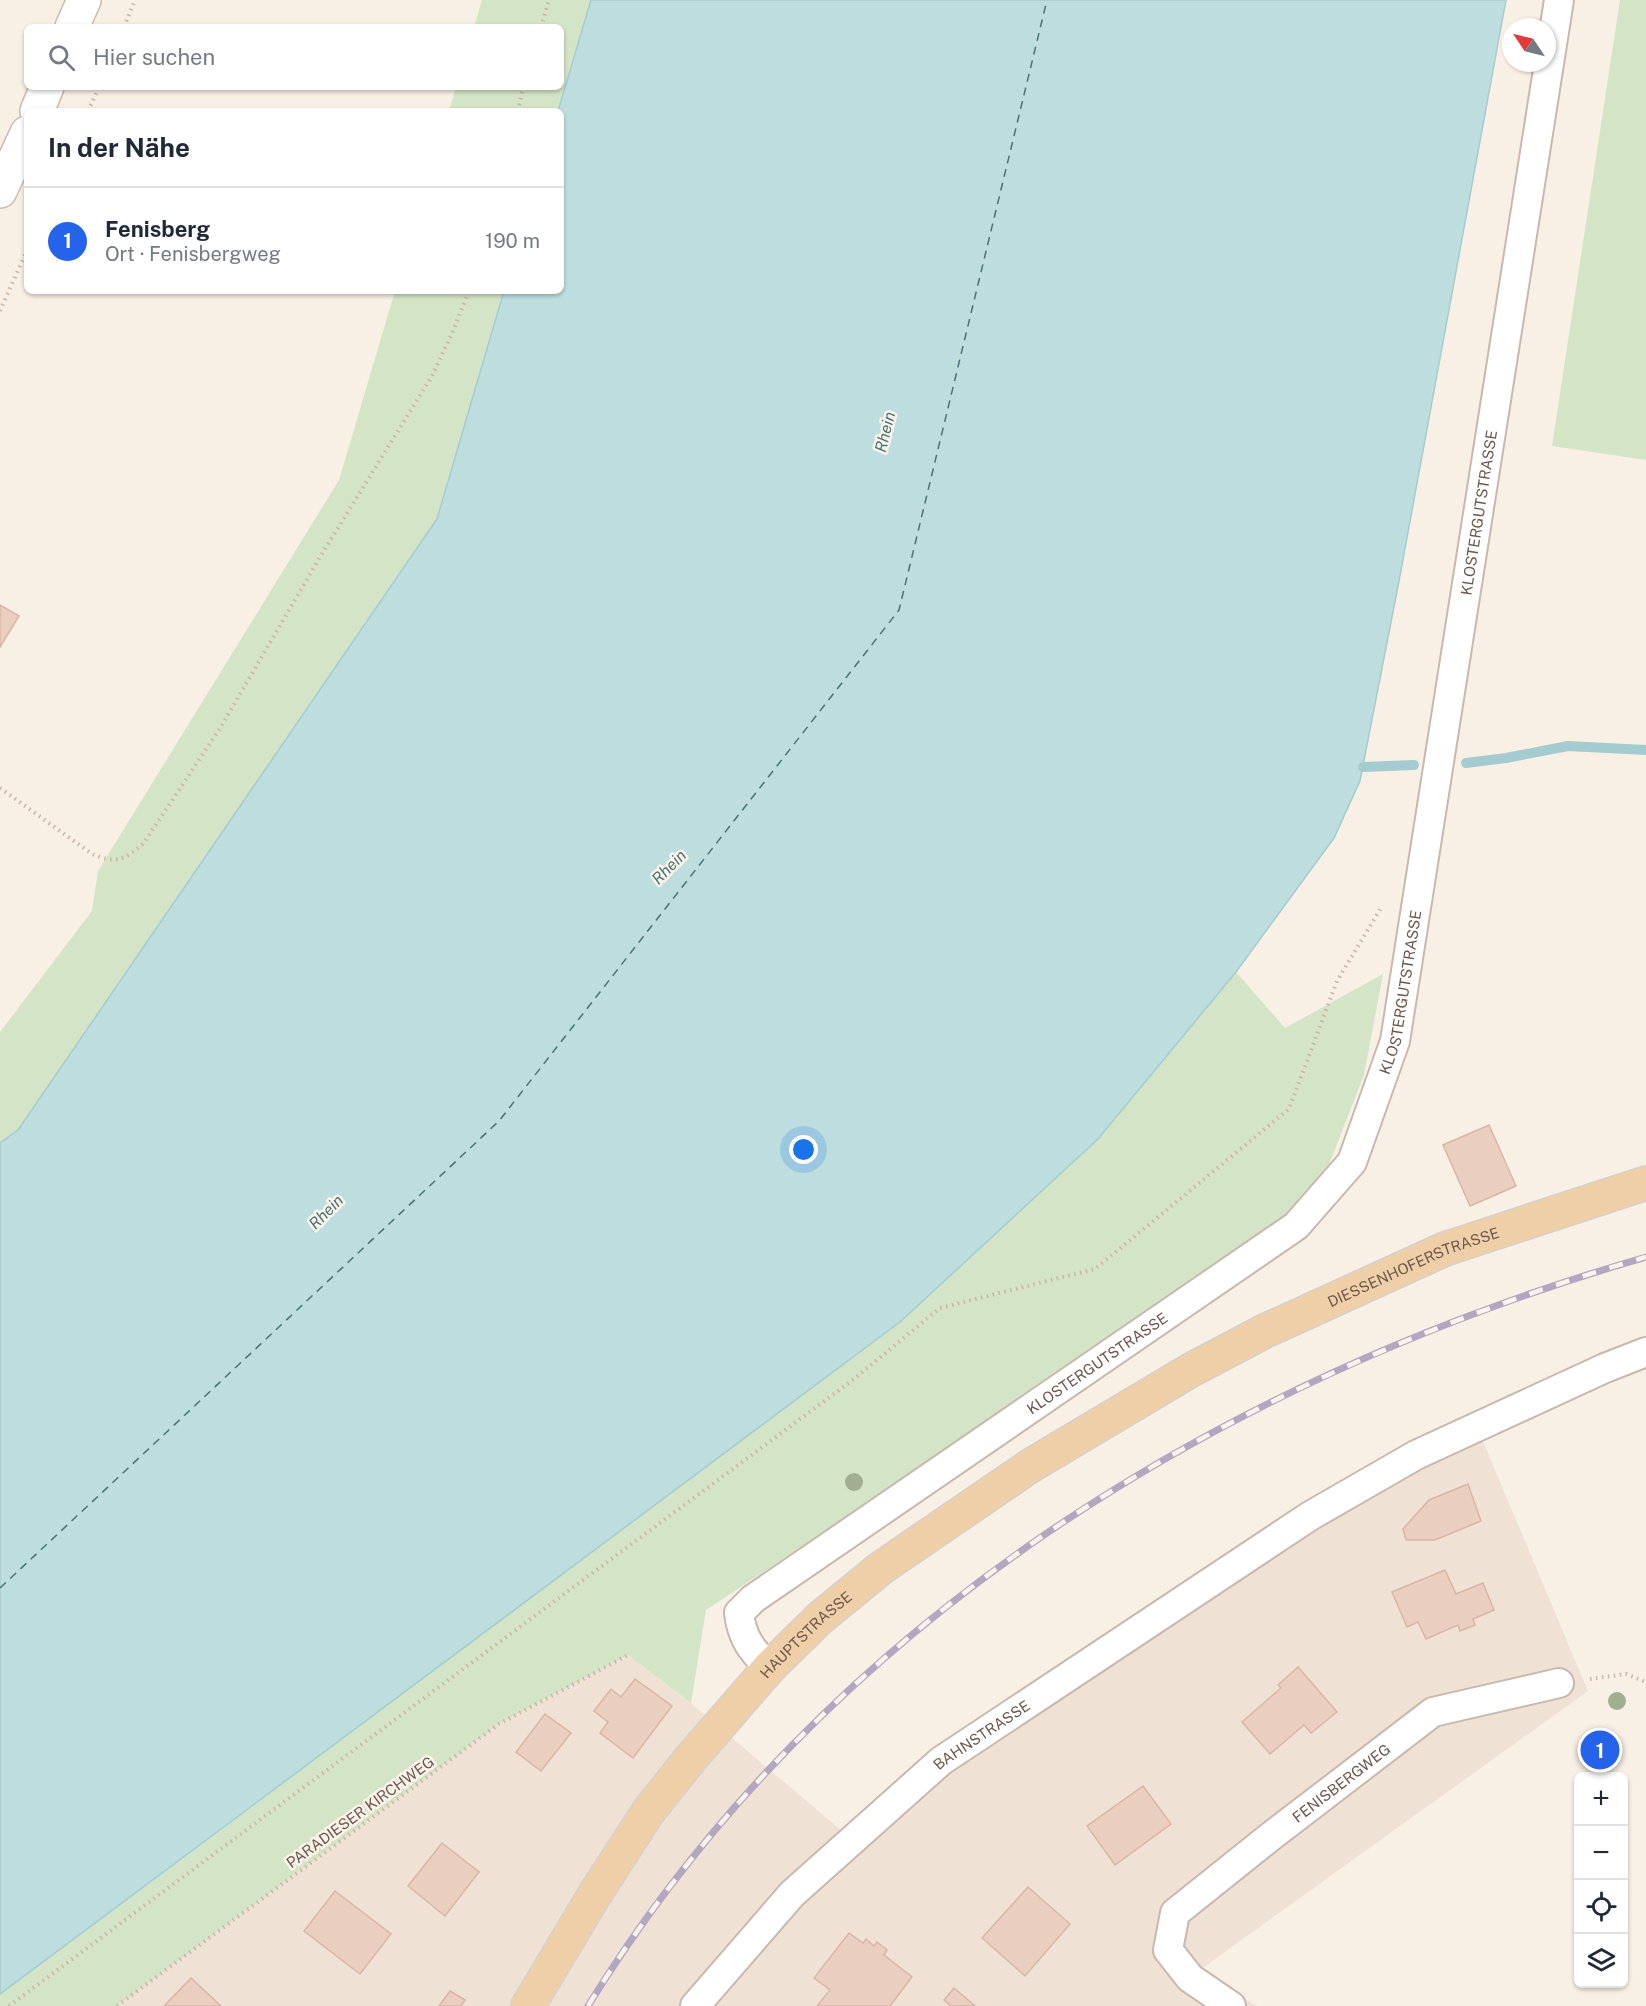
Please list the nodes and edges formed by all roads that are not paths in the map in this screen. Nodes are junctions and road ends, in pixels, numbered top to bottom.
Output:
1 (84, 0) edge
2 (1559, 0) edge
3 (73, 24) edge
4 (46, 90) edge
5 (38, 108) edge
6 (24, 139) edge
7 (0, 191) edge
8 (1646, 1183) edge
9 (1646, 1352) edge
10 (1191, 1370) joint
11 (769, 1668) junction
12 (1559, 1683) road end
13 (528, 2006) edge
14 (695, 2006) edge
15 (1231, 2006) edge

1 - 3 main road
2 - 11 street, KLOSTERGUTSTRASSE
4 - 5 main road
6 - 7 main road
8 - 10 main road, DIESSENHOFERSTRASSE
9 - 14 street, BAHNSTRASSE
10 - 11 main road, HAUPTSTRASSE
11 - 13 main road, HAUPTSTRASSE
12 - 15 street, FENISBERGWEG

